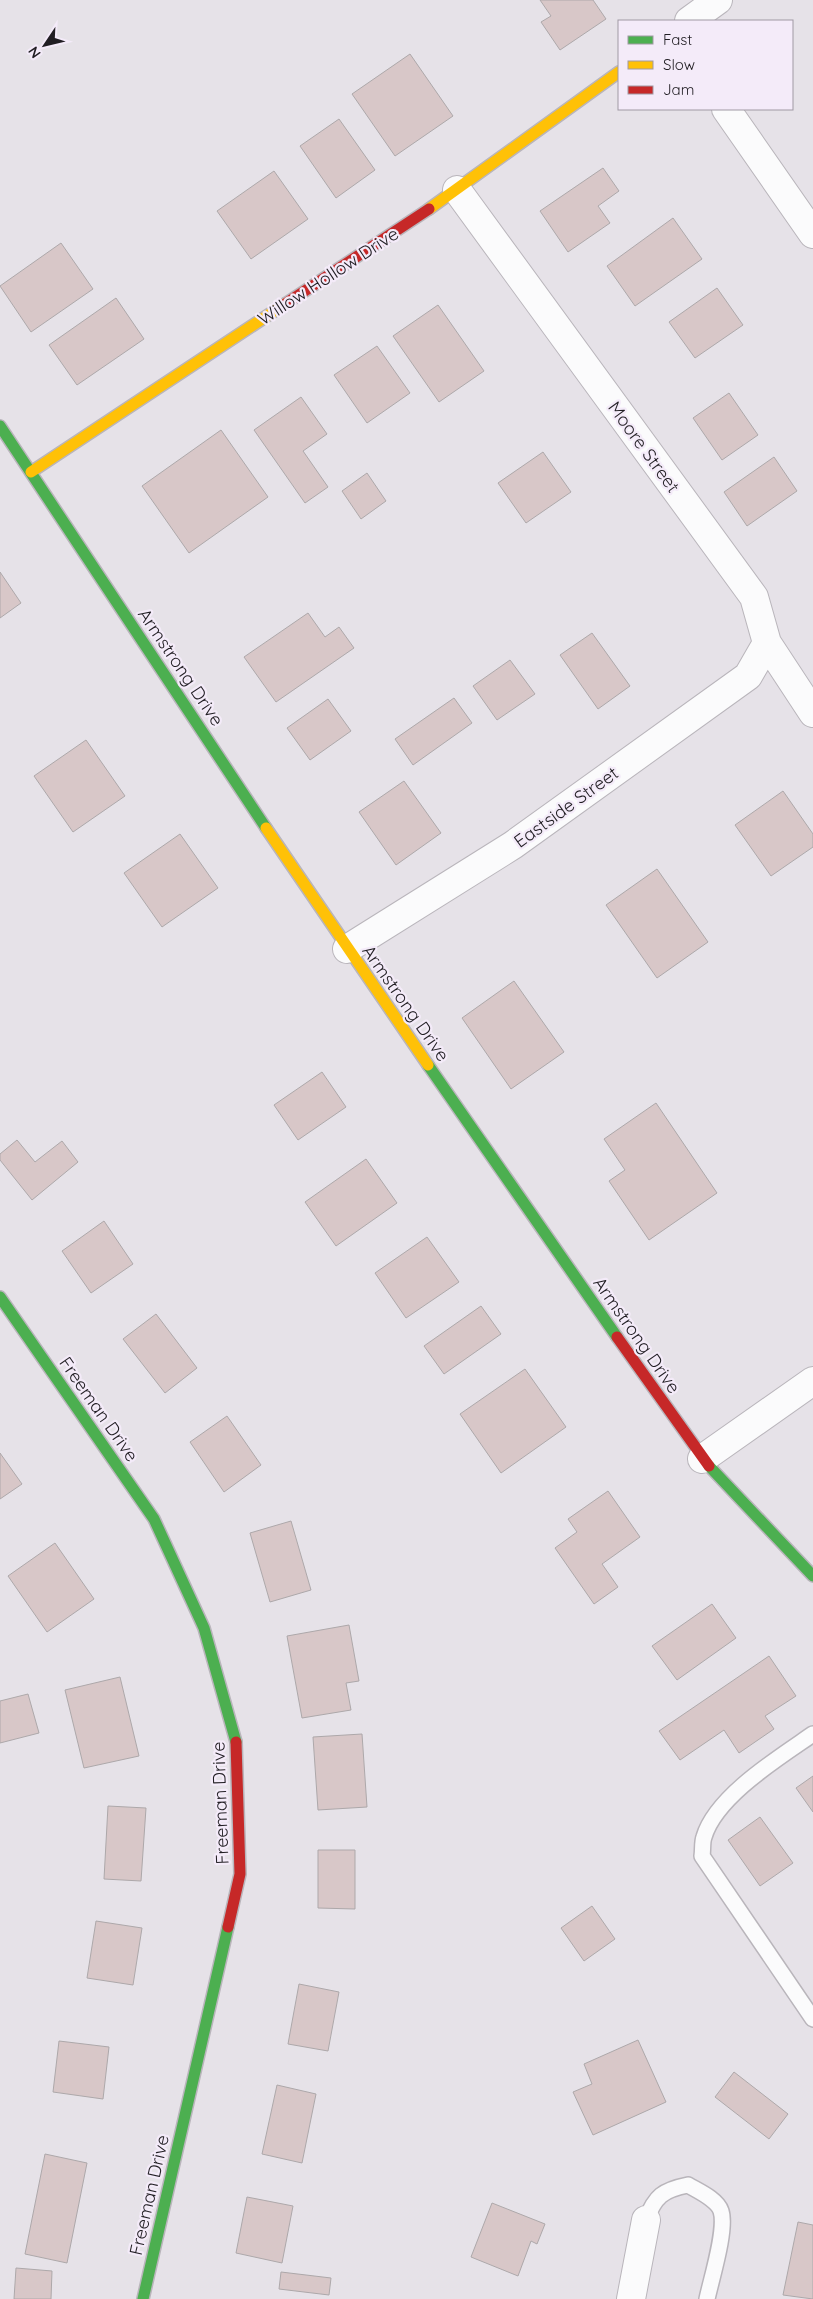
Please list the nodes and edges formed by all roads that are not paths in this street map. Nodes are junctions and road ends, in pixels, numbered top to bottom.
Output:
1 (718, 0) edge
2 (690, 20) edge
3 (618, 73) edge
4 (727, 110) edge
5 (457, 190) junction
6 (813, 234) edge
7 (0, 426) edge
8 (30, 472) junction
9 (767, 643) junction
10 (813, 713) edge
11 (347, 949) junction
12 (0, 1297) edge
13 (813, 1381) edge
14 (702, 1459) junction
15 (813, 1576) edge
16 (813, 1734) edge
17 (813, 2019) edge
18 (646, 2220) joint
19 (144, 2299) edge
20 (630, 2299) edge
21 (707, 2299) edge

1 - 2 street
3 - 5 street, Willow Hollow Drive
4 - 6 street
5 - 8 street, Willow Hollow Drive
5 - 9 street, Moore Street
7 - 8 street, Armstrong Drive
8 - 11 street, Armstrong Drive
9 - 10 street, Moore Street
9 - 11 street, Eastside Street
11 - 14 street, Armstrong Drive
12 - 19 street, Freeman Drive
13 - 14 street
14 - 15 street, Armstrong Drive
16 - 17 lane
18 - 20 street
18 - 21 lane

